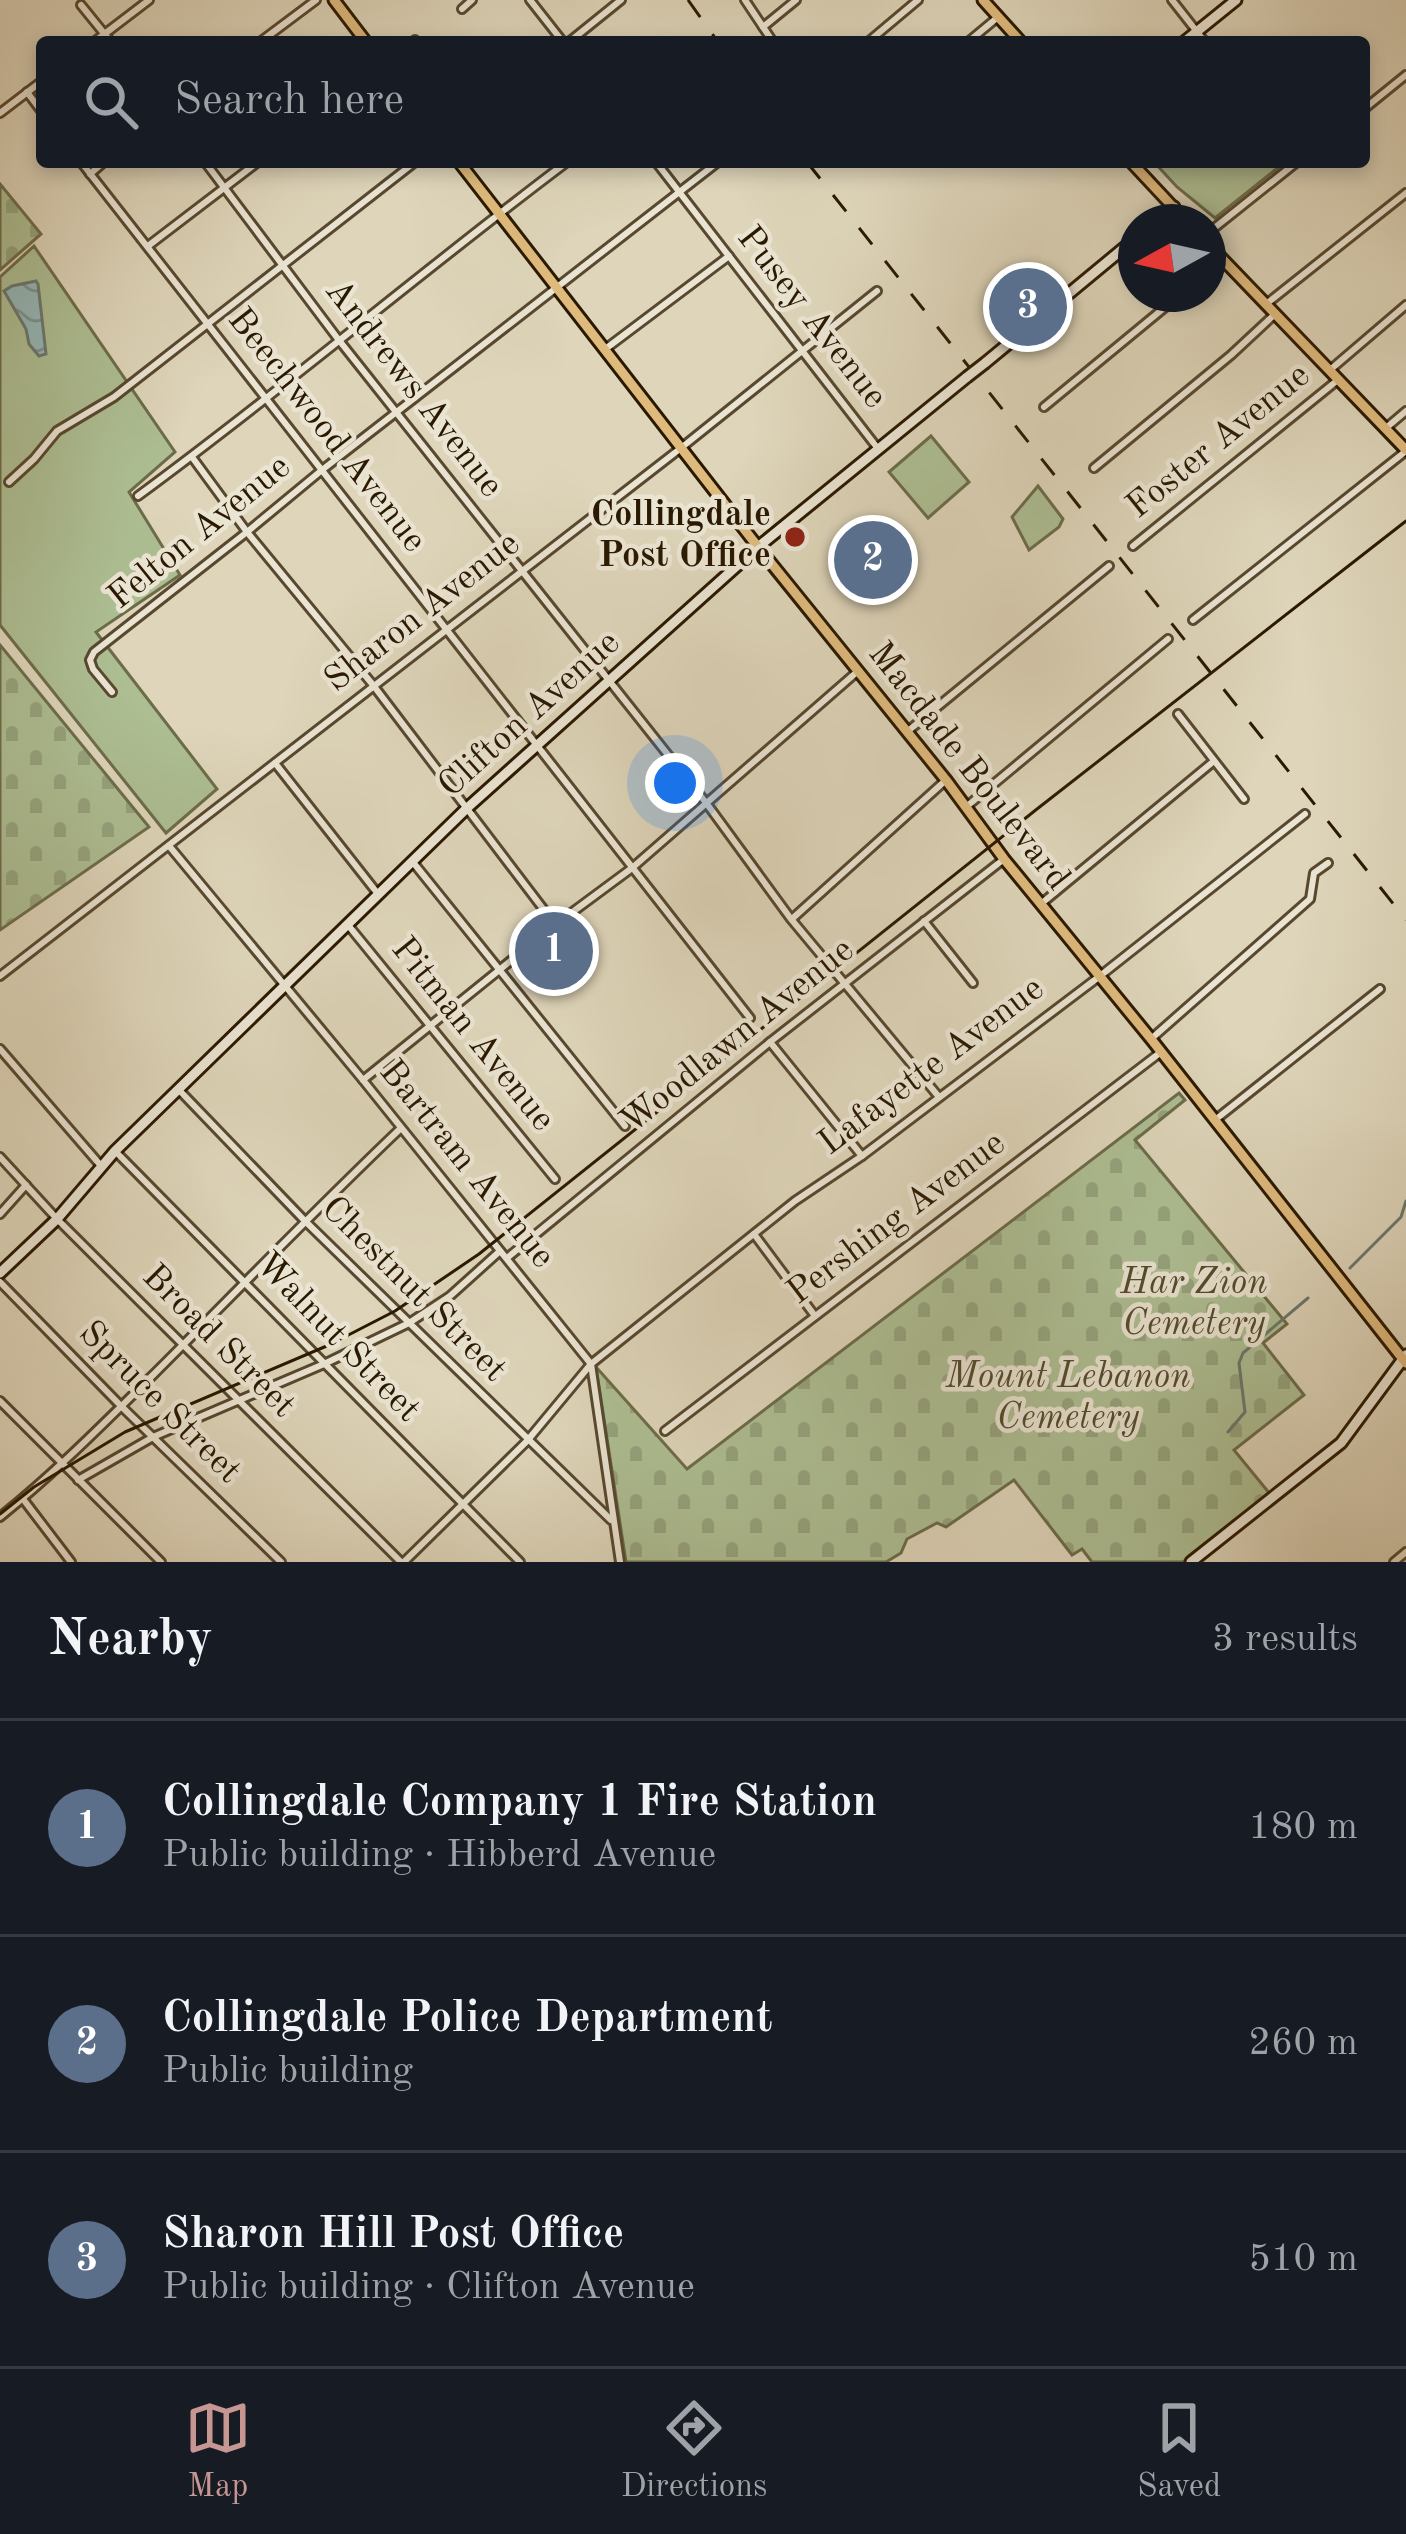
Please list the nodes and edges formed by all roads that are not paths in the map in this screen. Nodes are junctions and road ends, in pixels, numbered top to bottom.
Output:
1 (149, 0) edge
2 (316, 0) edge
3 (334, 0) edge
4 (472, 0) edge
5 (530, 0) edge
6 (621, 0) edge
7 (745, 0) edge
8 (796, 0) edge
9 (918, 0) edge
10 (983, 0) edge
11 (1172, 0) edge
12 (1236, 0) edge
13 (81, 4) dead end
14 (462, 9) dead end
15 (998, 17) junction
16 (763, 27) junction
17 (1197, 32) junction
18 (105, 34) junction
19 (102, 36) edge
20 (268, 36) edge
21 (361, 36) edge
22 (561, 36) edge
23 (574, 36) edge
24 (769, 36) edge
25 (875, 36) edge
26 (975, 36) edge
27 (1015, 36) edge
28 (1192, 36) edge
29 (1200, 36) edge
30 (1406, 75) edge
31 (36, 85) edge
32 (27, 92) junction
33 (36, 104) edge
34 (1370, 104) edge
35 (0, 113) edge
36 (86, 168) edge
37 (96, 168) edge
38 (210, 168) edge
39 (250, 168) edge
40 (407, 168) edge
41 (464, 168) edge
42 (559, 168) edge
43 (661, 168) edge
44 (709, 168) edge
45 (1137, 168) edge
46 (1289, 168) edge
47 (90, 173) junction
48 (225, 188) junction
49 (678, 190) junction
50 (1406, 193) edge
51 (1171, 204) edge
52 (500, 212) junction
53 (1226, 219) edge
54 (148, 247) junction
55 (1118, 253) edge
56 (729, 256) junction
57 (1226, 263) edge
58 (283, 266) junction
59 (558, 288) junction
60 (877, 291) dead end
61 (1265, 304) junction
62 (1406, 304) edge
63 (1159, 312) edge
64 (1275, 314) junction
65 (208, 323) junction
66 (338, 339) junction
67 (604, 350) junction
68 (800, 350) junction
69 (1330, 370) junction
70 (1339, 380) junction
71 (266, 399) junction
72 (1044, 407) dead end
73 (1406, 411) edge
74 (398, 413) junction
75 (1385, 428) junction
76 (681, 448) junction
77 (879, 449) junction
78 (1406, 451) edge
79 (192, 457) junction
80 (1094, 468) dead end
81 (322, 470) junction
82 (9, 482) dead end
83 (138, 496) dead end
84 (248, 532) junction
85 (1133, 546) dead end
86 (758, 547) junction
87 (1108, 566) dead end
88 (521, 572) junction
89 (1193, 620) dead end
90 (446, 629) junction
91 (1168, 639) dead end
92 (858, 671) junction
93 (608, 680) junction
94 (373, 685) junction
95 (112, 692) dead end
96 (1178, 714) dead end
97 (907, 732) junction
98 (538, 746) junction
99 (1214, 761) junction
100 (275, 763) junction
101 (946, 780) junction
102 (1244, 799) dead end
103 (706, 804) junction
104 (966, 806) junction
105 (466, 809) junction
106 (1305, 814) dead end
107 (170, 846) junction
108 (1004, 859) junction
109 (412, 861) junction
110 (1328, 862) dead end
111 (632, 868) junction
112 (378, 894) junction
113 (1042, 903) junction
114 (791, 919) junction
115 (924, 921) junction
116 (348, 925) junction
117 (555, 925) junction
118 (579, 956) dead end
119 (500, 971) junction
120 (0, 976) edge
121 (1100, 976) junction
122 (973, 983) dead end
123 (846, 984) junction
124 (286, 986) junction
125 (1381, 988) dead end
126 (750, 1018) dead end
127 (431, 1027) junction
128 (1151, 1039) junction
129 (770, 1042) junction
130 (0, 1049) edge
131 (1162, 1052) junction
132 (363, 1080) junction
133 (180, 1091) junction
134 (939, 1097) junction
135 (1215, 1120) junction
136 (625, 1126) dead end
137 (401, 1128) junction
138 (116, 1151) junction
139 (862, 1156) junction
140 (0, 1157) edge
141 (102, 1167) junction
142 (555, 1179) dead end
143 (26, 1185) junction
144 (0, 1214) edge
145 (57, 1219) junction
146 (304, 1220) junction
147 (754, 1234) junction
148 (500, 1250) junction
149 (507, 1258) junction
150 (0, 1277) edge
151 (245, 1283) junction
152 (815, 1316) junction
153 (409, 1323) junction
154 (183, 1345) junction
155 (1405, 1359) edge
156 (324, 1364) junction
157 (591, 1364) junction
158 (238, 1400) junction
159 (0, 1401) edge
160 (121, 1406) junction
161 (665, 1431) dead end
162 (154, 1437) junction
163 (527, 1441) junction
164 (62, 1465) junction
165 (78, 1480) junction
166 (23, 1499) junction
167 (462, 1504) junction
168 (0, 1517) edge
169 (613, 1522) junction
170 (1406, 1552) edge
171 (1397, 1561) edge
172 (71, 1562) edge
173 (161, 1562) edge
174 (281, 1562) edge
175 (402, 1562) edge
176 (520, 1562) edge
177 (620, 1562) edge
178 (1192, 1562) edge

1 - 18 street
2 - 20 street
3 - 21 main road
4 - 14 street
5 - 22 street
6 - 23 street
7 - 16 street
8 - 16 street
9 - 25 street
10 - 15 main road
11 - 17 street
12 - 17 street
13 - 18 street
15 - 26 street
15 - 27 main road
16 - 24 street
17 - 28 street
17 - 29 street
18 - 19 street
30 - 34 street
31 - 32 street
32 - 33 street
32 - 35 street
36 - 47 street, Beechwood Avenue
37 - 47 street
38 - 48 street, Andrews Avenue
39 - 48 street
40 - 58 street
41 - 52 main road, Macdade Boulevard
42 - 52 street
43 - 49 street, Pusey Avenue
44 - 49 street, Felton Avenue
45 - 51 main road
46 - 53 street
47 - 54 street, Beechwood Avenue
48 - 54 street
48 - 58 street, Andrews Avenue
49 - 56 street, Pusey Avenue
49 - 59 street, Felton Avenue
50 - 61 street
52 - 59 main road, Macdade Boulevard
52 - 66 street
54 - 65 street, Beechwood Avenue
55 - 77 street, Clifton Avenue, bridge
56 - 67 street
56 - 68 street, Pusey Avenue
57 - 61 main road
58 - 65 street
58 - 66 street, Andrews Avenue
59 - 67 main road, Macdade Boulevard
59 - 74 street, Felton Avenue
60 - 68 street, Sharon Avenue
61 - 64 main road
62 - 69 street, Foster Avenue
63 - 72 street
64 - 69 main road
64 - 80 street
65 - 71 street, Beechwood Avenue
65 - 82 street
66 - 71 street
66 - 74 street, Andrews Avenue
67 - 76 main road, Macdade Boulevard
68 - 76 street, Sharon Avenue
68 - 77 street, Pusey Avenue
69 - 70 main road
70 - 75 main road
70 - 85 street, Foster Avenue
71 - 79 street
71 - 81 street, Beechwood Avenue
73 - 75 street
74 - 81 street, Felton Avenue
74 - 88 street, Andrews Avenue
75 - 78 main road
76 - 86 main road, Macdade Boulevard
76 - 88 street, Sharon Avenue
77 - 86 street, Clifton Avenue
78 - 89 street
79 - 83 street
79 - 84 street
81 - 84 street, Felton Avenue
81 - 90 street, Beechwood Avenue
84 - 94 street
84 - 95 street, Felton Avenue
86 - 92 main road, Macdade Boulevard
86 - 93 street, Clifton Avenue
87 - 97 street
88 - 90 street, Sharon Avenue
88 - 93 street, Andrews Avenue
90 - 94 street, Sharon Avenue
90 - 98 street, Beechwood Avenue
91 - 104 street
92 - 97 main road, Macdade Boulevard
92 - 103 street
93 - 98 street, Clifton Avenue
93 - 103 street, Andrews Avenue
94 - 100 street, Sharon Avenue
94 - 105 street
96 - 99 street
97 - 101 main road, Macdade Boulevard
98 - 105 street, Clifton Avenue
98 - 111 street, Beechwood Avenue
99 - 102 street
99 - 113 street
100 - 107 street, Sharon Avenue
100 - 112 street
101 - 104 main road, Macdade Boulevard
101 - 114 street
103 - 111 street
103 - 114 street, Andrews Avenue
104 - 108 main road, Macdade Boulevard
105 - 109 street, Clifton Avenue
105 - 117 street
106 - 121 street, Lafayette Avenue
107 - 120 street, Sharon Avenue
107 - 124 street, Bartram Avenue
108 - 113 main road, Macdade Boulevard
108 - 115 street, Woodlawn Avenue
109 - 112 street, Clifton Avenue
109 - 119 street
110 - 128 street
111 - 117 street
111 - 126 street, Beechwood Avenue
112 - 116 street, Clifton Avenue
113 - 121 main road, Macdade Boulevard
114 - 123 street, Andrews Avenue
115 - 122 street
115 - 123 street, Woodlawn Avenue
116 - 124 street, Clifton Avenue
116 - 127 street, Pitman Avenue
117 - 118 street
117 - 119 street
119 - 127 street
119 - 136 street
121 - 128 main road, Macdade Boulevard
121 - 134 street, Lafayette Avenue
123 - 129 street, Woodlawn Avenue
123 - 134 street, Andrews Avenue
124 - 132 street, Bartram Avenue
124 - 133 street, Clifton Avenue
125 - 135 street
127 - 132 street
127 - 142 street, Pitman Avenue
128 - 131 main road, Macdade Boulevard
129 - 139 street
129 - 149 street, Woodlawn Avenue
130 - 141 street
131 - 135 main road, Macdade Boulevard
131 - 152 street, Pershing Avenue
132 - 137 street, Bartram Avenue
133 - 138 street, Clifton Avenue
133 - 146 street, Chestnut Street
134 - 139 street, Lafayette Avenue
135 - 155 main road
137 - 146 street
137 - 148 street, Bartram Avenue
138 - 141 street, Clifton Avenue
138 - 151 street, Walnut Street
139 - 147 street, Lafayette Avenue
140 - 143 street, Broad Street
141 - 145 street, Clifton Avenue
143 - 144 street
143 - 145 street, Broad Street
145 - 150 street, Clifton Avenue
145 - 154 street, Broad Street
146 - 151 street
146 - 153 street, Chestnut Street
147 - 152 street
147 - 157 street, Lafayette Avenue
148 - 149 street, Bartram Avenue
148 - 153 street
149 - 157 street, Bartram Avenue
150 - 160 street, Spruce Street
151 - 154 street
151 - 156 street, Walnut Street
152 - 161 street, Pershing Avenue
153 - 156 street
153 - 163 street, Chestnut Street
154 - 158 street, Broad Street
154 - 160 street
155 - 178 street
156 - 158 street
156 - 167 street, Walnut Street
157 - 163 street, Lafayette Avenue
157 - 169 street
158 - 162 street
158 - 175 street, Broad Street
159 - 164 street
160 - 162 street, Spruce Street
160 - 164 street
162 - 165 street
162 - 174 street, Spruce Street
163 - 167 street, Lafayette Avenue
163 - 169 street, Chestnut Street
164 - 165 street
164 - 166 street
165 - 173 street
166 - 168 street
166 - 172 street
167 - 175 street, Lafayette Avenue
167 - 176 street, Walnut Street
169 - 177 street
170 - 171 street

